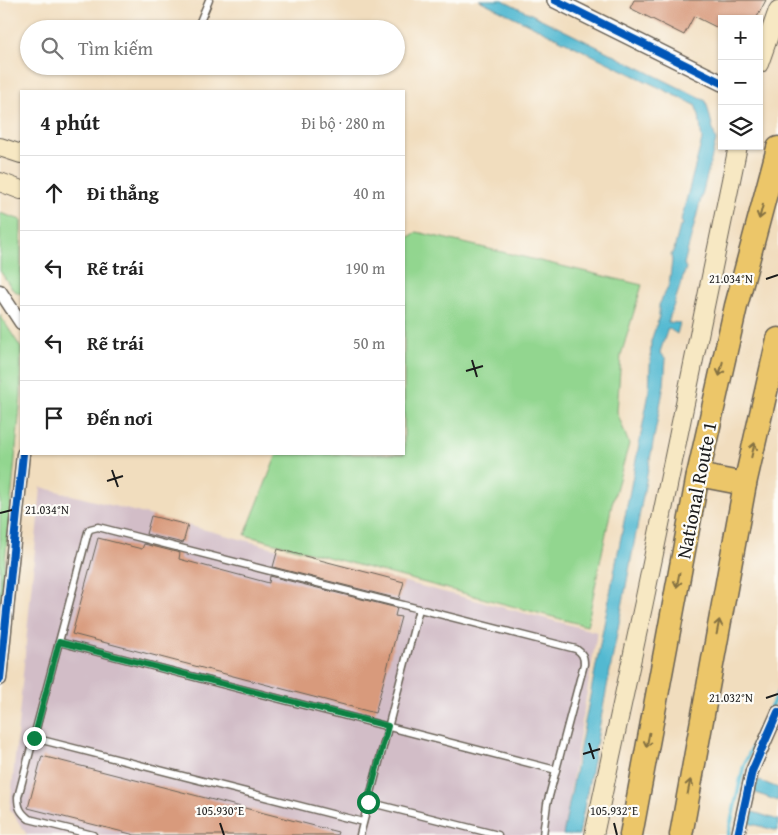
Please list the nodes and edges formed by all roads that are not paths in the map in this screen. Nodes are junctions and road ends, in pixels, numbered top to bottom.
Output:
1 (209, 0) edge
2 (555, 0) edge
3 (778, 10) edge
4 (201, 20) edge
5 (760, 60) edge
6 (718, 81) edge
7 (0, 147) edge
8 (778, 148) edge
9 (737, 150) edge
10 (20, 154) edge
11 (0, 182) edge
12 (20, 190) edge
13 (0, 291) edge
14 (20, 321) edge
15 (778, 339) edge
16 (23, 455) edge
17 (698, 475) junction
18 (745, 484) junction
19 (419, 609) junction
20 (59, 642) junction
21 (0, 679) edge
22 (778, 712) edge
23 (388, 726) junction
24 (34, 738) junction
25 (556, 770) junction
26 (368, 802) junction
27 (363, 822) junction
28 (93, 835) edge
29 (360, 835) edge
30 (498, 835) edge
31 (543, 835) edge
32 (594, 835) edge
33 (632, 835) edge
34 (680, 835) edge
35 (738, 835) edge

1 - 4 lane
2 - 6 street
3 - 5 main road
7 - 10 main road
8 -> 17 highway, National Route 1
9 - 32 main road
11 - 12 main road
13 - 14 street
18 -> 15 highway
16 - 21 street
17 - 18 highway
17 -> 33 highway, National Route 1
34 -> 18 highway
19 - 20 lane
19 - 23 lane
19 - 25 lane
20 - 23 lane
20 - 24 lane
22 - 35 street
23 - 25 lane
23 - 26 lane
24 - 27 lane
24 - 28 lane
25 - 31 lane
26 - 27 lane
26 - 30 lane
27 - 29 lane

